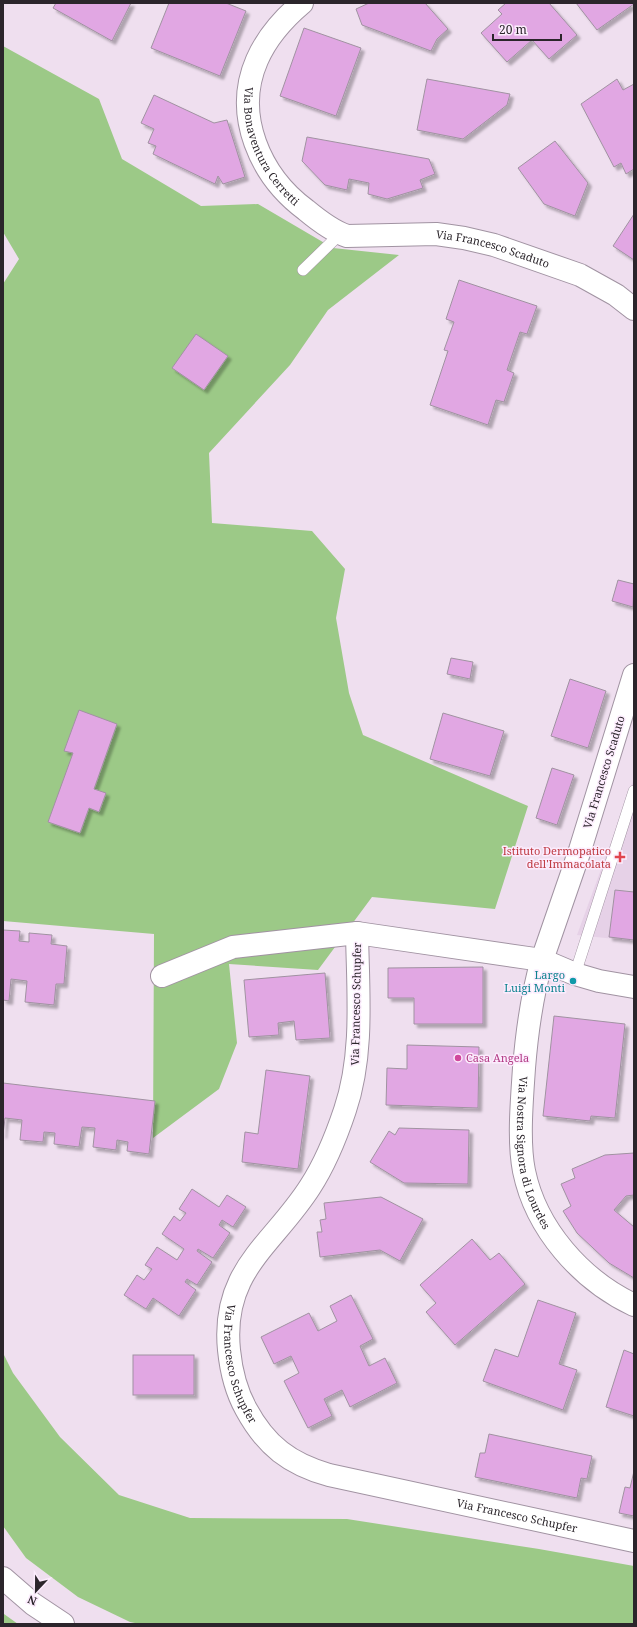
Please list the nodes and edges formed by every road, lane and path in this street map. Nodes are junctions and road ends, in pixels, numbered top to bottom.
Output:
1 (302, 3) edge
2 (340, 234) junction
3 (303, 270) dead end
4 (634, 309) edge
5 (634, 675) edge
6 (634, 791) edge
7 (357, 933) junction
8 (542, 960) junction
9 (575, 974) junction
10 (162, 976) dead end
11 (634, 987) edge
12 (634, 1305) edge
13 (634, 1541) edge
14 (3, 1578) edge
15 (56, 1620) edge

1 - 2 street, Via Bonaventura Cerretti
2 - 3 lane
2 - 4 street, Via Francesco Scaduto
5 - 8 street, Via Francesco Scaduto
6 - 9 lane
7 - 8 street, Via Francesco Schupfer
7 - 10 street, Via Francesco Schupfer
7 - 13 street, Via Francesco Schupfer
8 - 9 street
8 - 12 street, Via Nostra Signora di Lourdes
9 - 11 street
14 - 15 street

